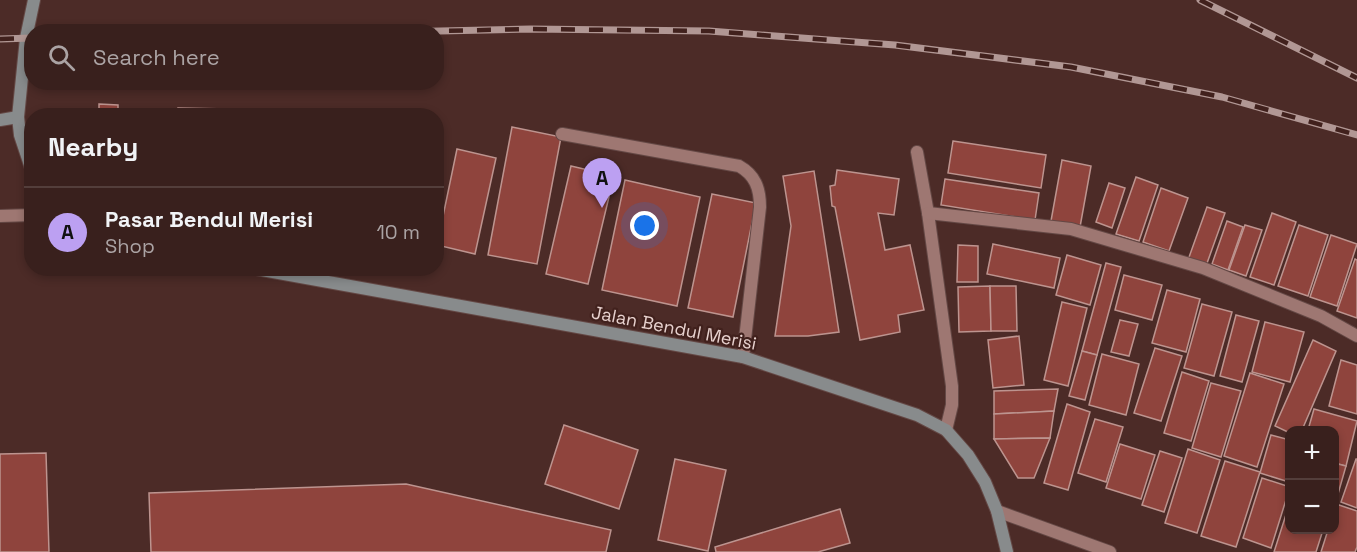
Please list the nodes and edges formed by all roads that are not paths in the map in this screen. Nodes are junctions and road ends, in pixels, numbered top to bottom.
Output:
1 (34, 0) edge
2 (29, 24) edge
3 (24, 58) edge
4 (18, 117) junction
5 (0, 120) edge
6 (562, 134) dead end
7 (24, 147) edge
8 (917, 152) dead end
9 (928, 213) junction
10 (24, 215) edge
11 (0, 216) edge
12 (294, 276) edge
13 (1357, 336) edge
14 (743, 357) junction
15 (946, 430) junction
16 (997, 511) junction
17 (1006, 552) edge
18 (1110, 552) edge

1 - 2 street
3 - 4 street
4 - 5 street
4 - 7 street
6 - 14 street
8 - 9 street
9 - 13 street
9 - 15 street
10 - 11 street
12 - 14 street, Jalan Bendul Merisi
14 - 15 street, Jalan Bendul Merisi
15 - 16 street, Jalan Bendul Merisi
16 - 17 street, Jalan Bendul Merisi
16 - 18 street

